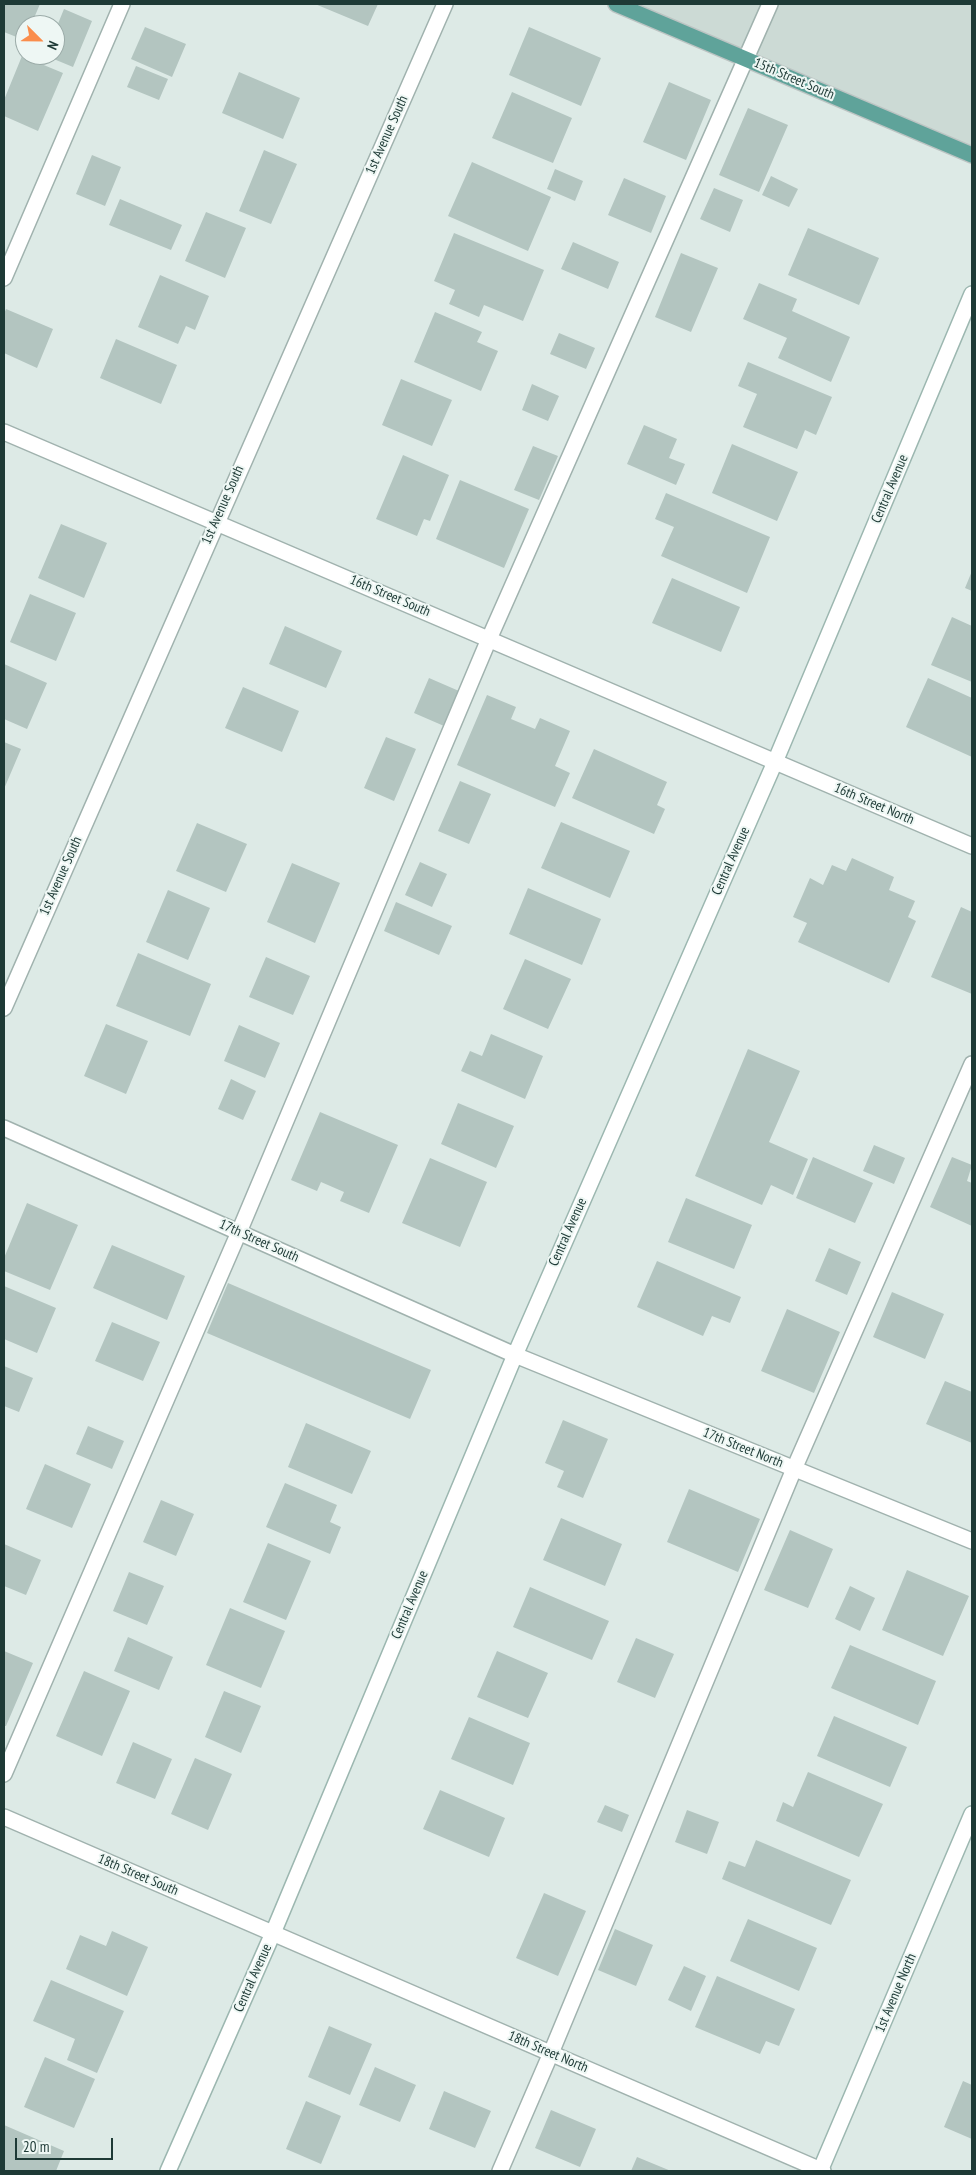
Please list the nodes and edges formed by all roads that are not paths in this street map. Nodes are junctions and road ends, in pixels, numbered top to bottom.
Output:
1 (122, 4) edge
2 (445, 4) edge
3 (616, 4) edge
4 (770, 4) edge
5 (746, 59) junction
6 (972, 155) edge
7 (4, 278) edge
8 (972, 294) edge
9 (4, 432) edge
10 (216, 521) junction
11 (489, 639) junction
12 (775, 762) junction
13 (972, 846) edge
14 (4, 1008) edge
15 (972, 1064) edge
16 (4, 1128) edge
17 (239, 1232) junction
18 (515, 1355) junction
19 (794, 1469) junction
20 (972, 1542) edge
21 (4, 1774) edge
22 (972, 1814) edge
23 (4, 1817) edge
24 (273, 1933) junction
25 (551, 2054) junction
26 (168, 2171) edge
27 (500, 2171) edge
28 (821, 2171) edge

1 - 7 street
2 - 10 street, 1st Avenue South
3 - 5 main road, 15th Street South
4 - 5 street
5 - 6 main road, 15th Street South
5 - 11 street
8 - 12 street, Central Avenue
9 - 10 street, 16th Street South
10 - 11 street, 16th Street South
10 - 14 street, 1st Avenue South
11 - 12 street, 16th Street South
11 - 17 street
12 - 13 street, 16th Street North
12 - 18 street, Central Avenue
15 - 19 street
16 - 17 street, 17th Street South
17 - 18 street, 17th Street South
17 - 21 street
18 - 19 street, 17th Street North
18 - 24 street, Central Avenue
19 - 20 street, 17th Street North
19 - 25 street
22 - 28 street, 1st Avenue North
23 - 24 street, 18th Street South
24 - 25 street, 18th Street North
24 - 26 street, Central Avenue
25 - 27 street
25 - 28 street, 18th Street North

